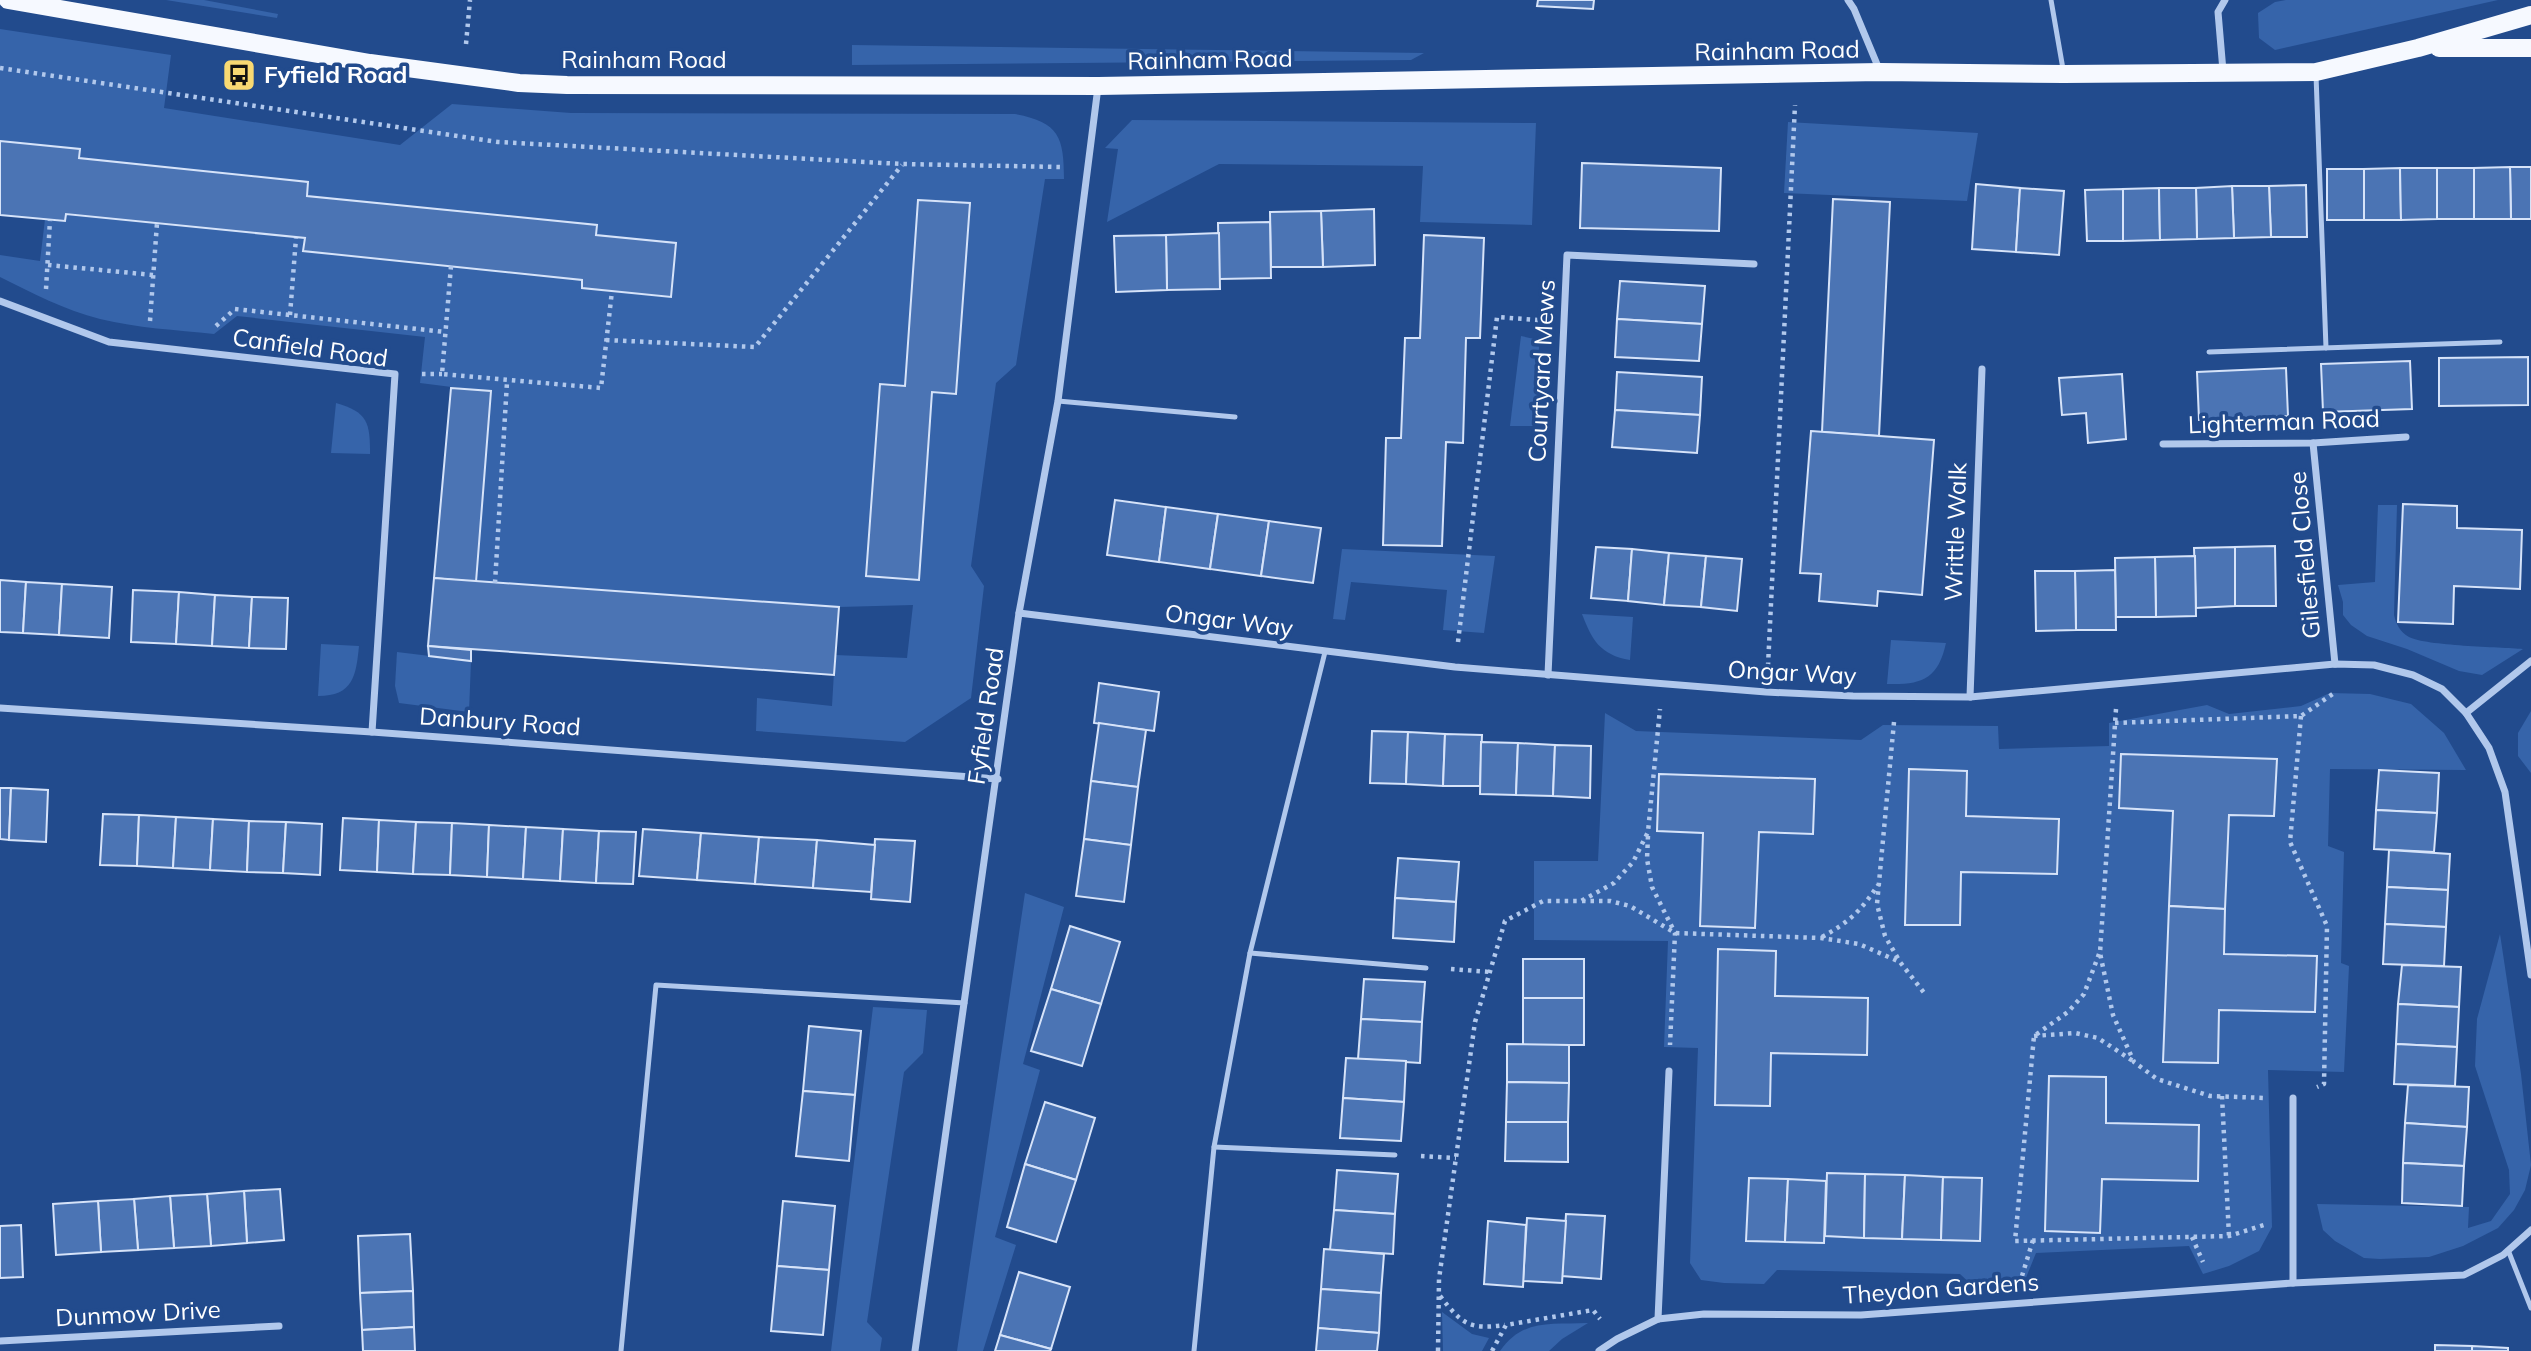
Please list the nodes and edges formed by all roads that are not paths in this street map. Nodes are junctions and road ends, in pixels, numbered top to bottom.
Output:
1 (8, 0) edge
2 (1847, 0) edge
3 (2051, 0) edge
4 (2225, 0) edge
5 (2531, 15) edge
6 (2418, 48) junction
7 (2531, 48) edge
8 (1880, 72) junction
9 (2316, 72) junction
10 (2223, 73) junction
11 (2064, 74) junction
12 (1098, 86) junction
13 (1754, 264) dead end
14 (0, 302) edge
15 (2500, 342) dead end
16 (2326, 348) junction
17 (2209, 352) dead end
18 (1982, 369) dead end
19 (1058, 401) junction
20 (1235, 417) dead end
21 (2406, 437) dead end
22 (2313, 443) junction
23 (2162, 444) dead end
24 (1020, 613) junction
25 (1325, 652) junction
26 (2531, 661) edge
27 (2334, 664) junction
28 (1548, 675) junction
29 (1970, 697) junction
30 (0, 708) edge
31 (2466, 713) junction
32 (372, 732) junction
33 (998, 779) junction
34 (1250, 953) junction
35 (1426, 968) road end
36 (2531, 975) edge
37 (965, 1003) junction
38 (1669, 1071) road end
39 (2293, 1098) road end
40 (1214, 1147) junction
41 (1395, 1156) road end
42 (2531, 1230) edge
43 (2508, 1250) junction
44 (2292, 1283) junction
45 (2531, 1308) edge
46 (1658, 1319) junction
47 (279, 1326) dead end
48 (0, 1341) edge
49 (621, 1351) edge
50 (915, 1351) edge
51 (1194, 1351) edge
52 (1599, 1351) edge

1 - 12 main road, Rainham Road
2 - 8 street
3 - 11 lane
4 - 10 street
5 - 6 main road, Rainham Road
6 - 7 main road, Rainham Road
6 - 9 main road, Rainham Road
8 - 11 main road, Rainham Road
8 - 12 main road, Rainham Road
9 - 10 main road, Rainham Road
9 - 16 lane
10 - 11 main road, Rainham Road
12 - 19 street, Fyfield Road
13 - 28 street, Courtyard Mews
14 - 32 street, Canfield Road
15 - 16 lane
16 - 17 lane
18 - 29 street, Writtle Walk
19 - 20 lane
19 - 24 street, Fyfield Road
21 - 22 street, Lighterman Road
22 - 23 street, Lighterman Road
22 - 27 street, Gilesfield Close
24 - 25 street, Ongar Way
24 - 33 street, Fyfield Road
25 - 28 street, Ongar Way
25 - 34 lane
26 - 31 street
27 - 29 street, Ongar Way
27 - 31 street, Ongar Way
28 - 29 street, Ongar Way
30 - 32 street, Danbury Road
31 - 36 street
32 - 33 street, Danbury Road
33 - 37 street, Fyfield Road
34 - 35 lane
34 - 40 lane
37 - 49 lane
37 - 50 street, Fyfield Road
38 - 46 street
39 - 44 street
40 - 41 lane
40 - 51 lane
42 - 43 street, Theydon Gardens
43 - 44 street, Theydon Gardens
43 - 45 lane
44 - 46 street, Theydon Gardens
46 - 52 street, Theydon Gardens
47 - 48 street, Dunmow Drive

